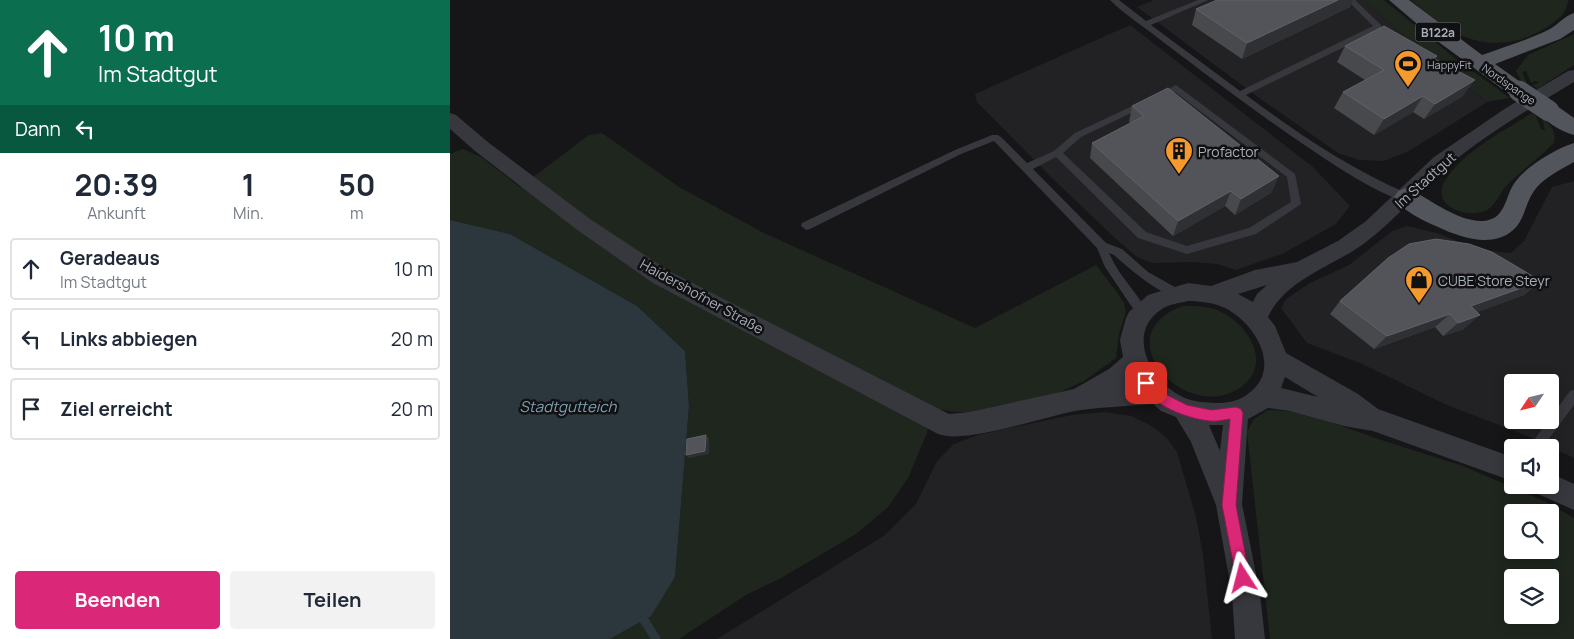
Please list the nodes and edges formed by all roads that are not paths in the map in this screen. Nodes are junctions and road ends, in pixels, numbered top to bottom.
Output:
1 (1114, 0) edge
2 (1204, 0) edge
3 (1350, 0) edge
4 (1398, 0) edge
5 (1574, 19) edge
6 (1146, 24) junction
7 (1480, 63) junction
8 (1574, 75) edge
9 (1240, 96) junction
10 (450, 119) edge
11 (1574, 128) edge
12 (1574, 152) edge
13 (1057, 154) junction
14 (1026, 168) junction
15 (1406, 197) junction
16 (806, 226) dead end
17 (1102, 246) junction
18 (1302, 269) junction
19 (1176, 293) junction
20 (1212, 294) junction
21 (1142, 312) junction
22 (1256, 319) junction
23 (1276, 359) junction
24 (1134, 362) junction
25 (1156, 393) junction
26 (1574, 395) edge
27 (1264, 396) junction
28 (1080, 399) junction
29 (1185, 410) junction
30 (1236, 413) junction
31 (1373, 419) junction
32 (1541, 439) edge
33 (1504, 466) edge
34 (1559, 491) edge
35 (1574, 498) edge
36 (1229, 505) junction
37 (1250, 639) edge

1 - 6 lane
2 - 6 lane
3 - 9 lane
4 - 7 main road, Nordspange / B122a
5 - 7 main road
6 - 9 lane
7 - 11 main road, Nordspange / B122a, bridge
8 - 15 street, Im Stadtgut
9 - 15 lane
10 - 28 street, Haidershofner Straße
12 - 15 main road
13 - 13 lane
13 - 14 lane
14 - 16 lane
14 - 17 lane
15 - 18 street, Im Stadtgut
17 - 19 lane
17 - 21 lane
18 - 20 street, Im Stadtgut
18 - 22 street, Im Stadtgut
19 - 20 street
19 - 21 street
20 - 22 street
21 - 24 street
22 - 23 street
23 - 27 street
23 - 31 street
24 - 25 street
24 - 28 street
25 - 28 street
25 - 29 street
26 - 32 lane
27 - 30 street
27 - 31 street
29 - 30 street
29 - 36 street
30 - 36 street
31 - 33 street
34 - 35 street
36 - 37 street

